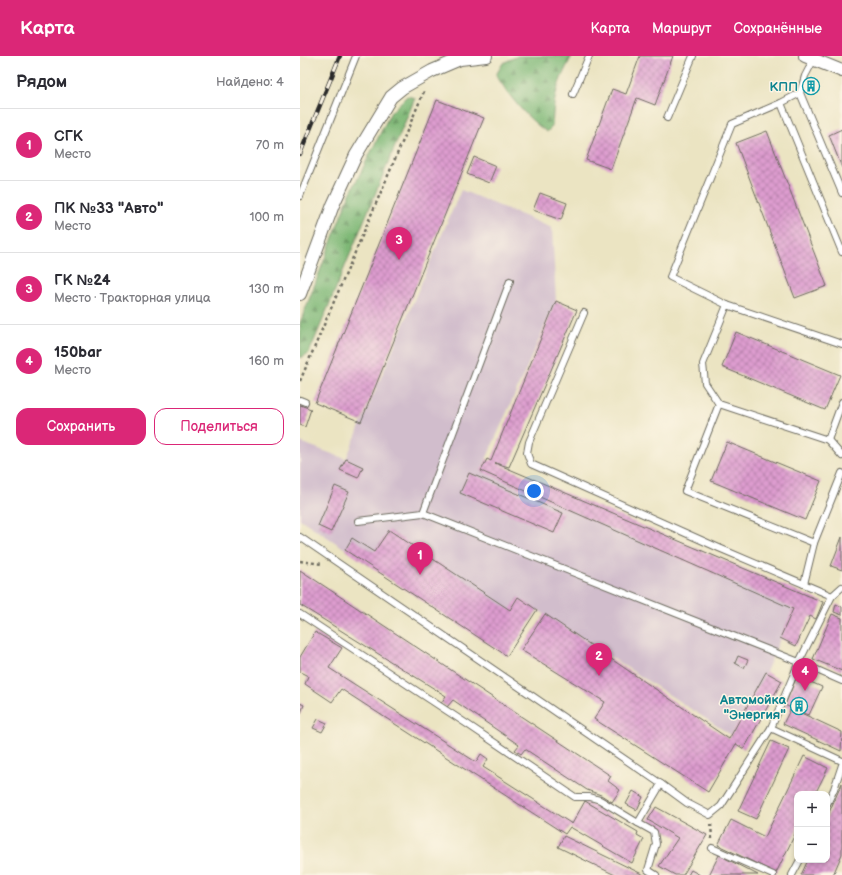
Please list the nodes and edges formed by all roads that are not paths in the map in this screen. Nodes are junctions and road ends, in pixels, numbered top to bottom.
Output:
1 (356, 56) edge
2 (486, 56) edge
3 (589, 56) edge
4 (693, 56) edge
5 (809, 58) edge
6 (842, 71) edge
7 (800, 93) junction
8 (573, 94) dead end
9 (781, 103) junction
10 (667, 118) dead end
11 (842, 193) edge
12 (300, 196) edge
13 (842, 252) edge
14 (510, 281) dead end
15 (300, 294) edge
16 (727, 305) junction
17 (584, 313) dead end
18 (842, 344) edge
19 (842, 402) edge
20 (719, 404) junction
21 (828, 440) junction
22 (842, 456) edge
23 (842, 473) edge
24 (423, 513) junction
25 (358, 521) dead end
26 (300, 537) edge
27 (814, 543) junction
28 (804, 584) junction
29 (842, 588) edge
30 (832, 596) junction
31 (300, 614) edge
32 (799, 662) junction
33 (842, 682) edge
34 (771, 728) junction
35 (842, 760) edge
36 (842, 765) edge
37 (661, 784) junction
38 (830, 798) edge
39 (638, 823) junction
40 (712, 848) road end
41 (798, 863) edge
42 (656, 875) edge
43 (773, 875) edge
44 (792, 875) edge

1 - 12 lane
2 - 15 street
3 - 8 lane
4 - 10 lane
5 - 6 street
5 - 7 lane
7 - 9 lane
7 - 11 lane
9 - 13 lane
9 - 16 lane
14 - 24 lane
16 - 18 lane
16 - 20 lane
17 - 28 lane
19 - 21 lane
20 - 21 lane
20 - 27 lane
21 - 22 lane
23 - 27 lane
24 - 25 lane
24 - 32 lane
26 - 37 lane
27 - 28 lane
28 - 30 lane
29 - 30 lane
30 - 32 lane
31 - 39 lane
32 - 33 lane
32 - 34 lane
34 - 35 lane
34 - 37 lane
36 - 38 lane
37 - 39 lane
39 - 42 lane
40 - 43 lane
41 - 44 lane

